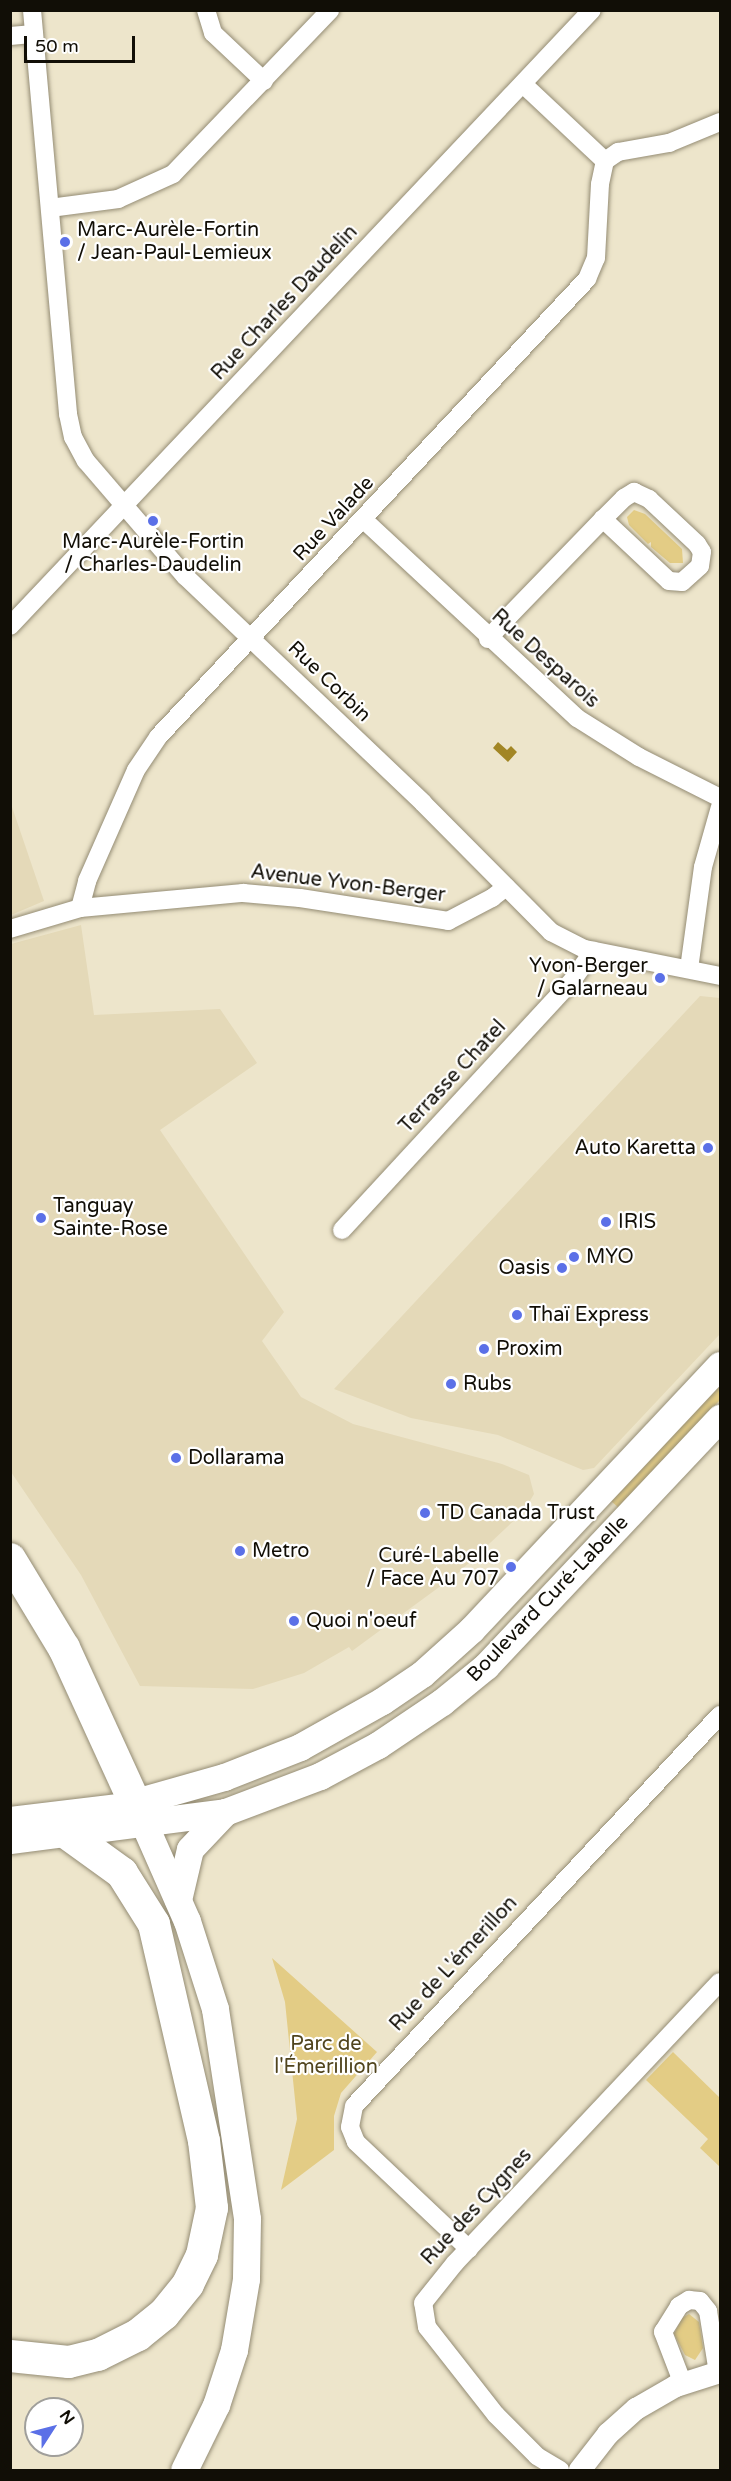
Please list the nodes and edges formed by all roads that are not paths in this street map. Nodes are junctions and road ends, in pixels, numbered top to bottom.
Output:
1 (32, 10) edge
2 (206, 10) edge
3 (330, 10) edge
4 (592, 10) edge
5 (34, 34) junction
6 (10, 36) edge
7 (264, 81) junction
8 (523, 84) junction
9 (720, 122) edge
10 (605, 161) junction
11 (50, 208) junction
12 (124, 506) junction
13 (603, 519) junction
14 (364, 520) junction
15 (10, 626) edge
16 (252, 639) junction
17 (488, 639) junction
18 (720, 798) edge
19 (720, 807) edge
20 (506, 887) junction
21 (80, 908) junction
22 (10, 929) edge
23 (593, 951) junction
24 (689, 969) junction
25 (720, 976) edge
26 (342, 1230) dead end
27 (720, 1365) edge
28 (720, 1418) edge
29 (10, 1559) edge
30 (720, 1714) edge
31 (225, 1812) junction
32 (140, 1814) junction
33 (10, 1820) edge
34 (68, 1834) junction
35 (10, 1840) edge
36 (178, 1900) junction
37 (720, 1982) edge
38 (469, 2249) junction
39 (10, 2356) edge
40 (719, 2372) edge
41 (683, 2384) junction
42 (184, 2470) edge
43 (560, 2470) edge
44 (580, 2470) edge

1 - 5 street, Rue Corbin
2 - 7 street
3 - 7 street
4 - 8 street, Rue Charles Daudelin
5 - 6 street
5 - 11 street, Rue Corbin
7 - 11 street
8 - 10 street
8 - 12 street, Rue Charles Daudelin
9 - 10 street
10 - 14 street, Rue Valade
11 - 12 street, Rue Corbin
12 - 15 street, Rue Charles Daudelin
12 - 16 street, Rue Corbin
13 - 13 street
13 - 17 street
14 - 16 street, Rue Valade
14 - 17 street, Rue Desparois
16 - 20 street, Rue Corbin
16 - 21 street, Rue Valade
17 - 18 street, Rue Desparois
19 - 24 street
20 - 21 street, Avenue Yvon-Berger
20 - 23 street
21 - 22 street, Avenue Yvon-Berger
23 - 24 street
23 - 26 street, Terrasse Chatel
24 - 25 street
27 - 32 main road, Boulevard Curé-Labelle
28 - 31 main road, Boulevard Curé-Labelle
29 - 32 highway
30 - 38 street, Rue de L'émerillon
31 - 32 main road, Boulevard Curé-Labelle
31 - 36 main road
32 - 33 main road, Boulevard Curé-Labelle
32 - 34 main road, Boulevard Curé-Labelle
32 - 36 main road
34 - 35 main road, Boulevard Curé-Labelle
34 - 39 highway
36 - 42 main road
37 - 38 street, Rue des Cygnes
38 - 43 street, Rue des Cygnes
40 - 41 street
40 - 41 street
41 - 44 street

